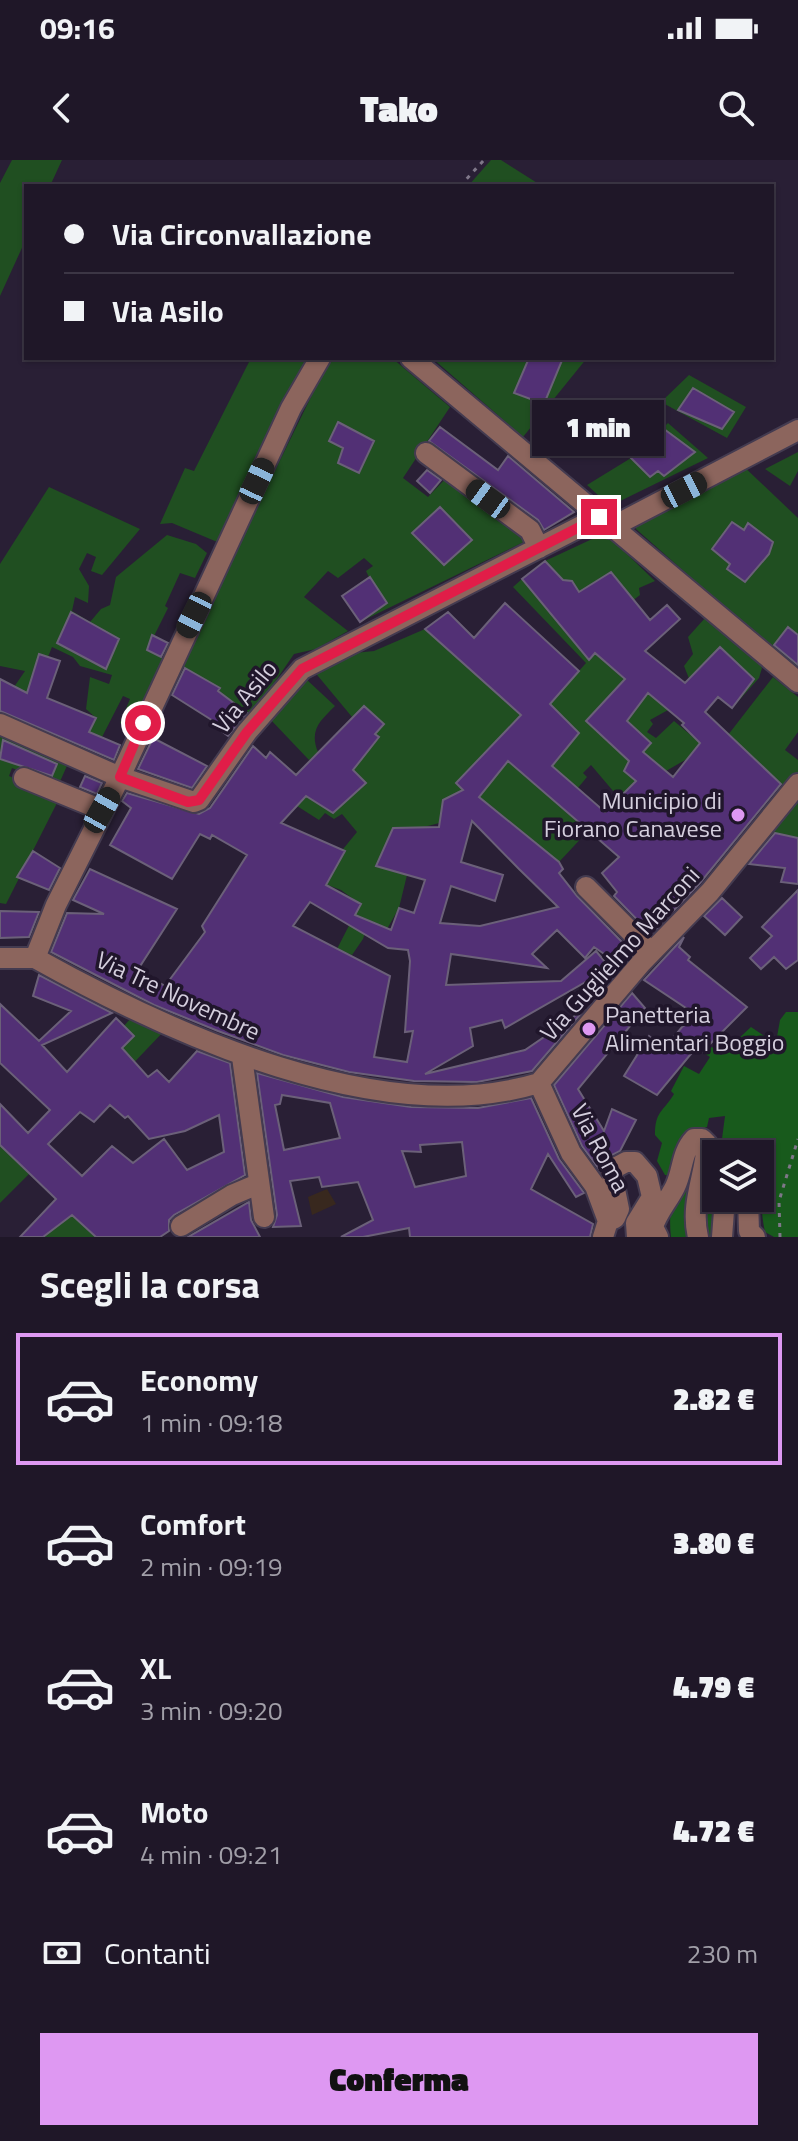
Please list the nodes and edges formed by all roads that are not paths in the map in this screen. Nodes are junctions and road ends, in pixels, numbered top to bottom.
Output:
1 (319, 360) edge
2 (413, 360) edge
3 (798, 430) edge
4 (426, 453) dead end
5 (605, 522) junction
6 (539, 548) junction
7 (798, 682) edge
8 (0, 724) edge
9 (120, 777) junction
10 (24, 778) dead end
11 (798, 784) edge
12 (102, 810) junction
13 (586, 887) dead end
14 (651, 952) junction
15 (0, 958) edge
16 (35, 958) junction
17 (242, 1057) junction
18 (539, 1083) junction
19 (258, 1184) junction
20 (724, 1212) edge
21 (748, 1212) edge
22 (264, 1217) dead end
23 (181, 1226) dead end
24 (606, 1229) edge
25 (637, 1237) edge
26 (658, 1237) edge
27 (698, 1237) edge
28 (722, 1237) edge
29 (755, 1237) edge

1 - 9 street
2 - 5 street
3 - 5 street, Via Asilo
4 - 6 street
5 - 6 street, Via Asilo
5 - 7 street
6 - 9 street, Via Asilo
8 - 9 street
9 - 12 street
10 - 12 street
11 - 14 street, Via Guglielmo Marconi
12 - 16 street
13 - 14 street
14 - 18 street, Via Guglielmo Marconi
15 - 16 street
16 - 17 street, Via Tre Novembre
17 - 18 street, Via Tre Novembre
17 - 19 street
18 - 24 street, Via Roma
19 - 22 street
19 - 23 street
20 - 28 street
21 - 29 street
24 - 25 street
26 - 27 street

